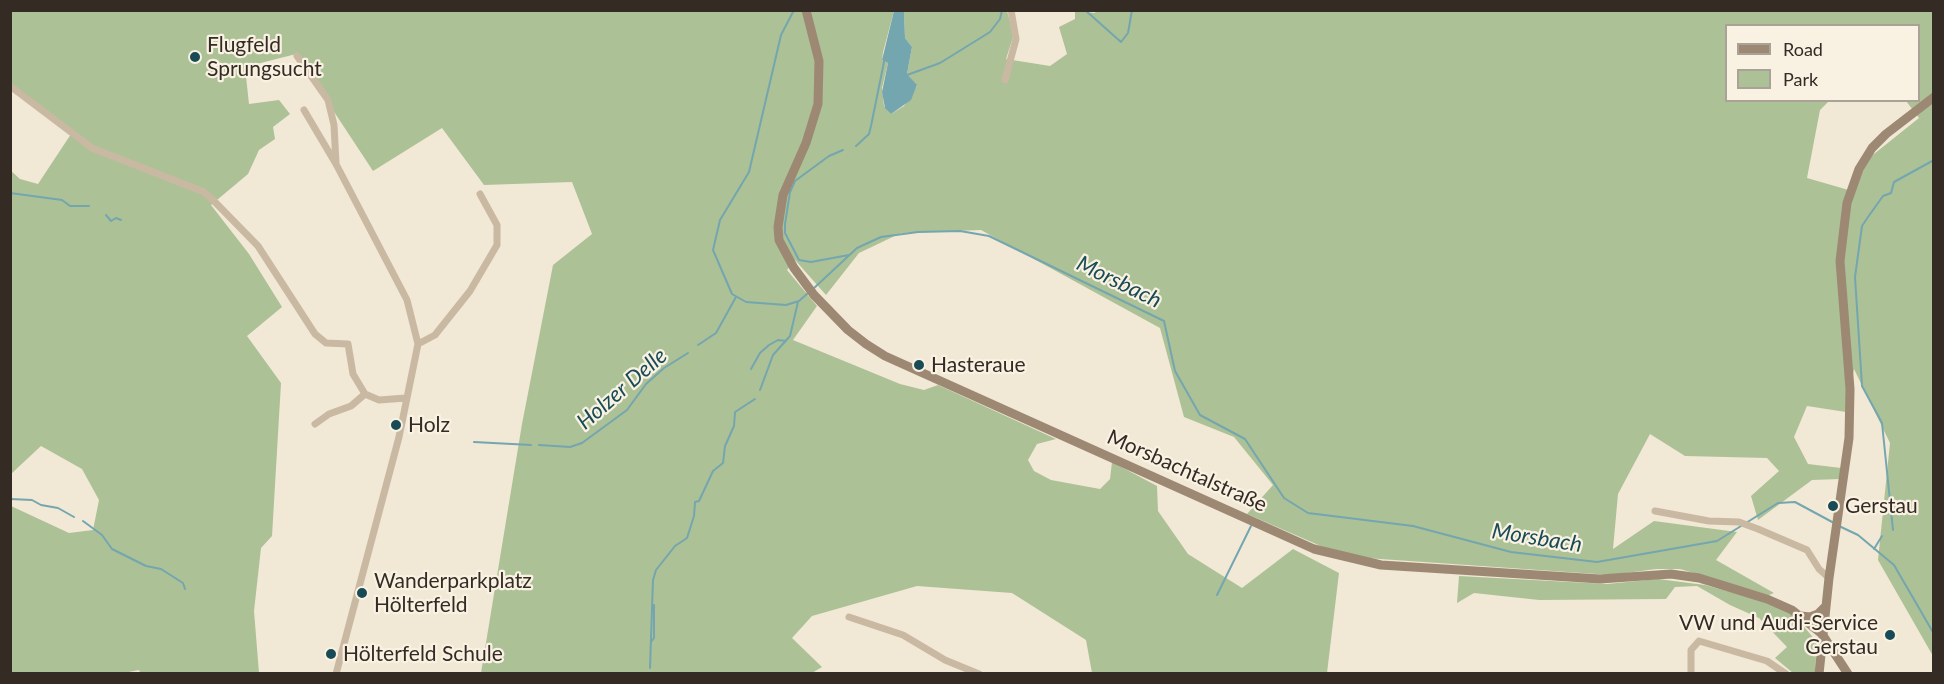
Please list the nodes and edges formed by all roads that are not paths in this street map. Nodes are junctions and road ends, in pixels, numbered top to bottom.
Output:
1 (806, 10) edge
2 (1011, 10) edge
3 (297, 56) dead end
4 (1005, 80) dead end
5 (10, 86) edge
6 (1934, 97) edge
7 (304, 110) dead end
8 (336, 164) junction
9 (480, 194) dead end
10 (418, 344) junction
11 (364, 393) junction
12 (406, 398) junction
13 (315, 424) dead end
14 (1655, 511) dead end
15 (1829, 578) junction
16 (1826, 606) junction
17 (1801, 616) junction
18 (849, 617) dead end
19 (1822, 634) junction
20 (336, 674) edge
21 (980, 674) edge
22 (1691, 674) edge
23 (1786, 674) edge
24 (1819, 674) edge
25 (1848, 674) edge

1 - 17 main road, Morsbachtalstraße
2 - 4 street
3 - 8 street
5 - 11 street
6 - 15 main road
7 - 8 street
8 - 10 street
9 - 10 street
10 - 12 street
11 - 12 street
11 - 13 street
12 - 20 street
14 - 15 street
15 - 16 main road
16 - 17 main road
16 - 19 main road
17 - 19 main road, Morsbachtalstraße
18 - 21 street
19 - 24 main road
19 - 25 main road, Morsbachtalstraße
22 - 23 street

